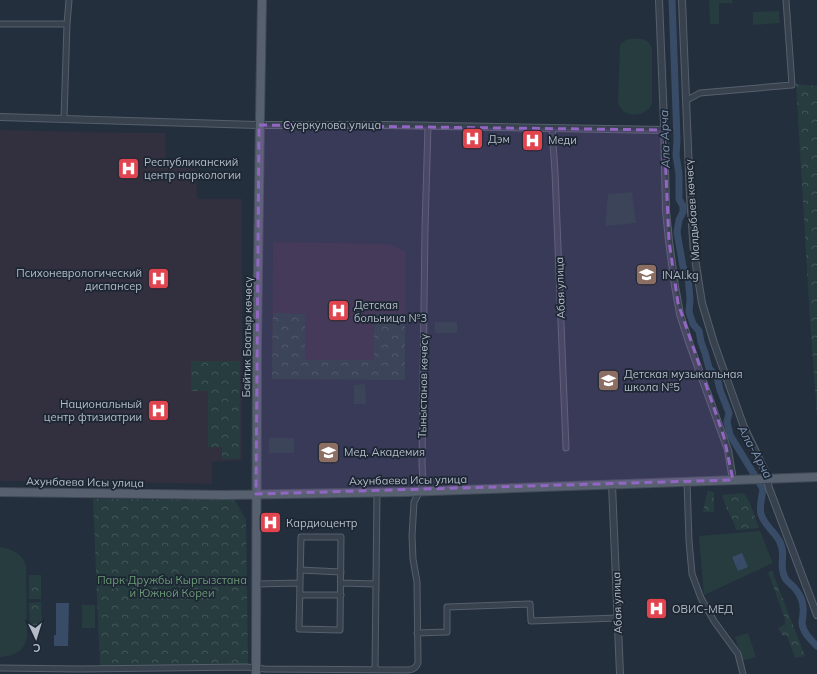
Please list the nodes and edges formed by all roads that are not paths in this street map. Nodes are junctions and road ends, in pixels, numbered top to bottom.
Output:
1 (69, 0) edge
2 (262, 0) edge
3 (659, 0) edge
4 (682, 0) edge
5 (786, 0) edge
6 (0, 24) edge
7 (67, 24) junction
8 (687, 100) junction
9 (0, 117) edge
10 (64, 119) junction
11 (260, 125) junction
12 (428, 126) junction
13 (552, 128) junction
14 (664, 130) junction
15 (566, 448) dead end
16 (817, 477) edge
17 (764, 479) junction
18 (738, 480) junction
19 (687, 482) junction
20 (612, 485) junction
21 (420, 491) junction
22 (0, 492) edge
23 (377, 492) junction
24 (256, 494) junction
25 (300, 570) junction
26 (341, 572) junction
27 (300, 583) junction
28 (341, 583) junction
29 (256, 584) junction
30 (376, 584) junction
31 (300, 595) junction
32 (341, 595) junction
33 (817, 615) edge
34 (618, 618) junction
35 (417, 633) junction
36 (0, 668) edge
37 (374, 670) junction
38 (82, 671) edge
39 (256, 671) edge
40 (620, 674) edge
41 (743, 674) edge

1 - 7 street
2 - 11 main road, Байтик Баатыр көчөсү
3 - 14 street
4 - 8 street, Малдыбаев көчөсү
5 - 8 street
6 - 7 street
7 - 10 street
8 - 17 street, Малдыбаев көчөсү
9 - 10 street, Суеркулова улица
10 - 11 street, Суеркулова улица
11 - 12 street, Суеркулова улица
11 - 24 main road, Байтик Баатыр көчөсү
12 - 13 street, Суеркулова улица
12 - 21 street, Тыныстанов көчөсү
13 - 14 street, Суеркулова улица
13 - 15 street, Абая улица
14 - 18 street
16 - 17 main road, Ахунбаева Исы улица
17 - 18 main road, Ахунбаева Исы улица
17 - 33 street, Малдыбаев көчөсү
18 - 19 main road, Ахунбаева Исы улица
19 - 20 main road, Ахунбаева Исы улица
19 - 41 street
20 - 21 main road, Ахунбаева Исы улица
20 - 34 street, Абая улица
21 - 23 main road, Ахунбаева Исы улица
21 - 35 street, Тыныстанов көчөсү
22 - 24 main road, Ахунбаева Исы улица
23 - 24 main road, Ахунбаева Исы улица
23 - 30 street
24 - 29 main road, Байтик Баатыр көчөсү
25 - 26 street
25 - 26 street
25 - 27 street
26 - 28 street
27 - 29 street
27 - 31 street
28 - 30 street
28 - 32 street
29 - 39 main road, Байтик Баатыр көчөсү
30 - 37 street
31 - 32 street
31 - 32 street
34 - 35 street
34 - 40 street, Абая улица
35 - 37 street, Тыныстанов көчөсү
36 - 38 street
37 - 39 street
38 - 39 street

